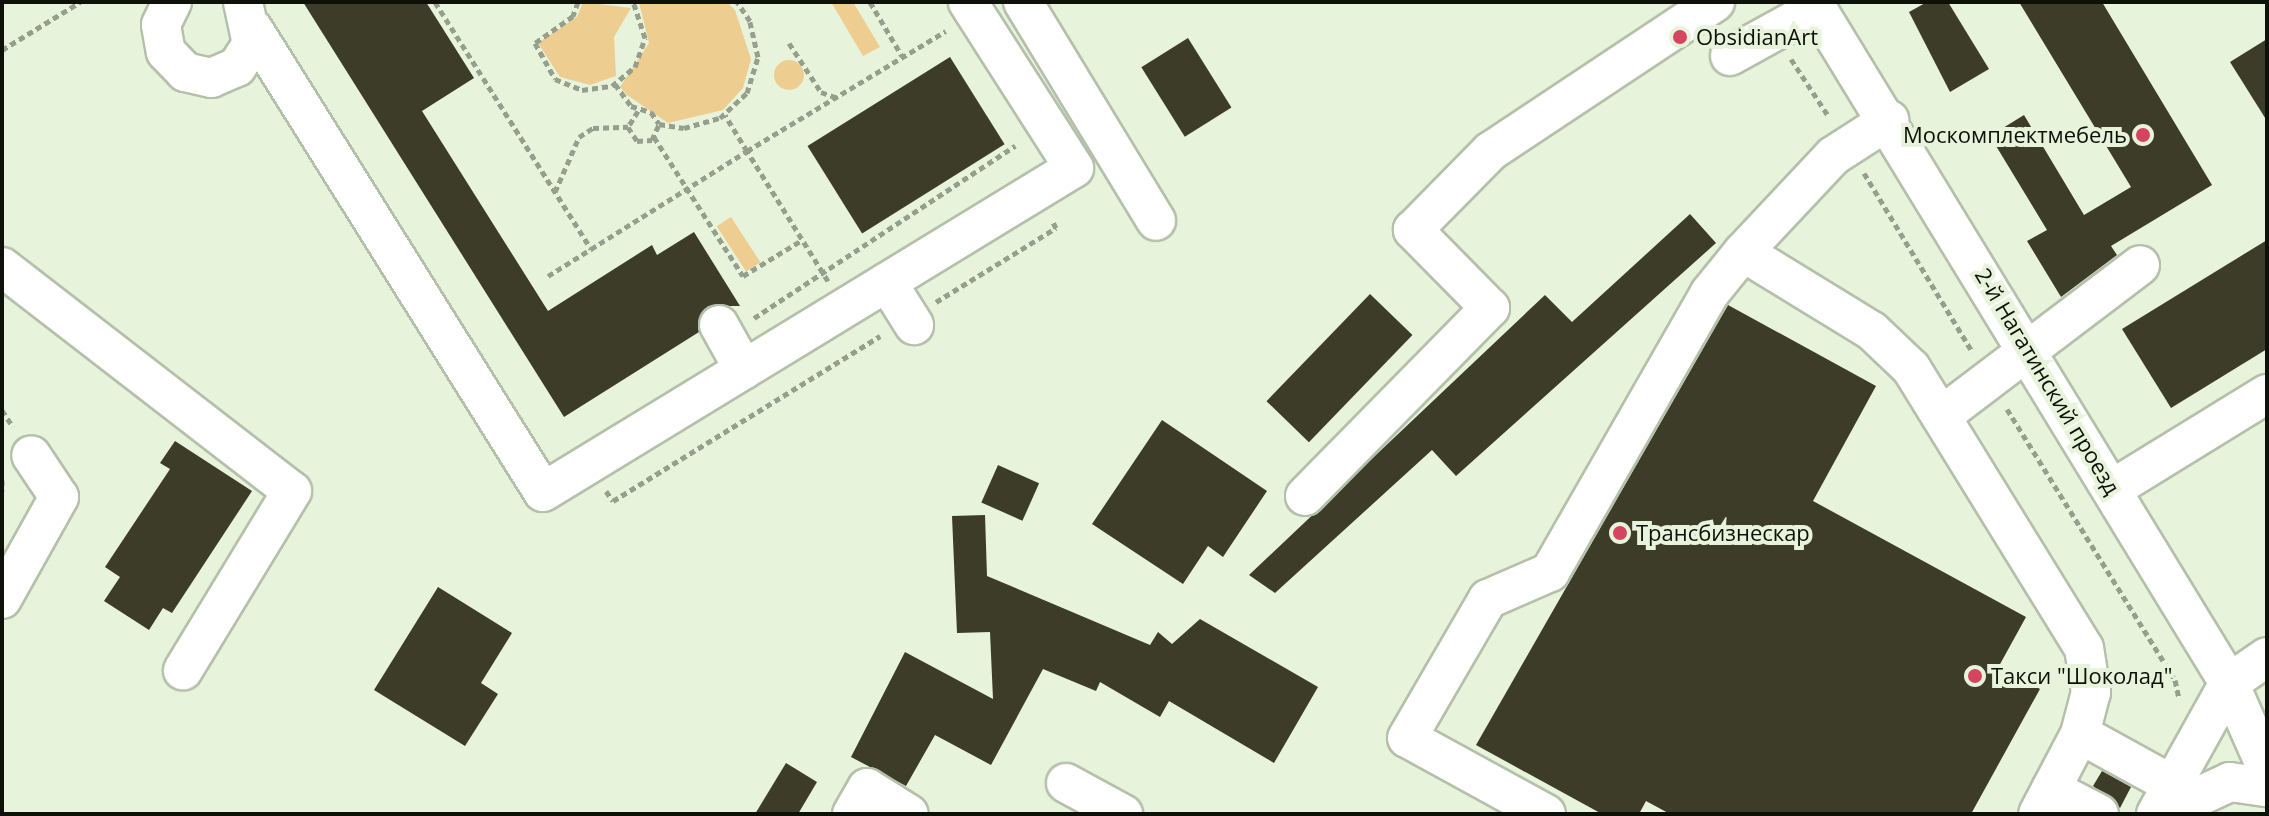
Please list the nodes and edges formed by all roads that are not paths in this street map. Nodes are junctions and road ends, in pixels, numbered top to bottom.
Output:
1 (172, 2) edge
2 (968, 2) edge
3 (1023, 2) edge
4 (1715, 2) edge
5 (1815, 5) edge
6 (248, 16) edge
7 (1730, 56) dead end
8 (237, 67) junction
9 (284, 79) junction
10 (1889, 120) junction
11 (1156, 221) dead end
12 (1743, 252) junction
13 (2140, 265) dead end
14 (2, 267) edge
15 (887, 282) junction
16 (914, 325) dead end
17 (722, 331) road end
18 (2031, 352) junction
19 (744, 370) junction
20 (2267, 394) edge
21 (1944, 414) junction
22 (31, 455) dead end
23 (2114, 488) junction
24 (1305, 496) dead end
25 (2, 599) edge
26 (2267, 657) edge
27 (183, 670) dead end
28 (2229, 683) junction
29 (2080, 734) junction
30 (2267, 769) edge
31 (1066, 783) dead end
32 (2267, 787) edge
33 (2044, 802) edge
34 (2163, 804) edge
35 (852, 814) edge
36 (909, 814) edge
37 (1123, 814) edge
38 (1546, 814) edge
39 (2099, 814) edge

1 - 8 street
2 - 15 street
3 - 11 street
4 - 24 street
5 - 7 street
5 - 10 street, 2-й Нагатинский проезд
6 - 8 street
6 - 9 street
8 - 9 street
9 - 19 street
10 - 12 street
10 - 18 street, 2-й Нагатинский проезд
12 - 21 street
12 - 38 street
13 - 18 street
14 - 27 street
15 - 16 street
15 - 19 street
17 - 19 street
18 - 21 street
18 - 23 street, 2-й Нагатинский проезд
20 - 23 street
21 - 29 street
22 - 25 street
23 - 28 street, 2-й Нагатинский проезд
26 - 28 street
28 - 30 street, 2-й Нагатинский проезд
28 - 34 street
29 - 33 street
29 - 34 street
31 - 37 street
32 - 34 street
33 - 39 street
35 - 36 street

